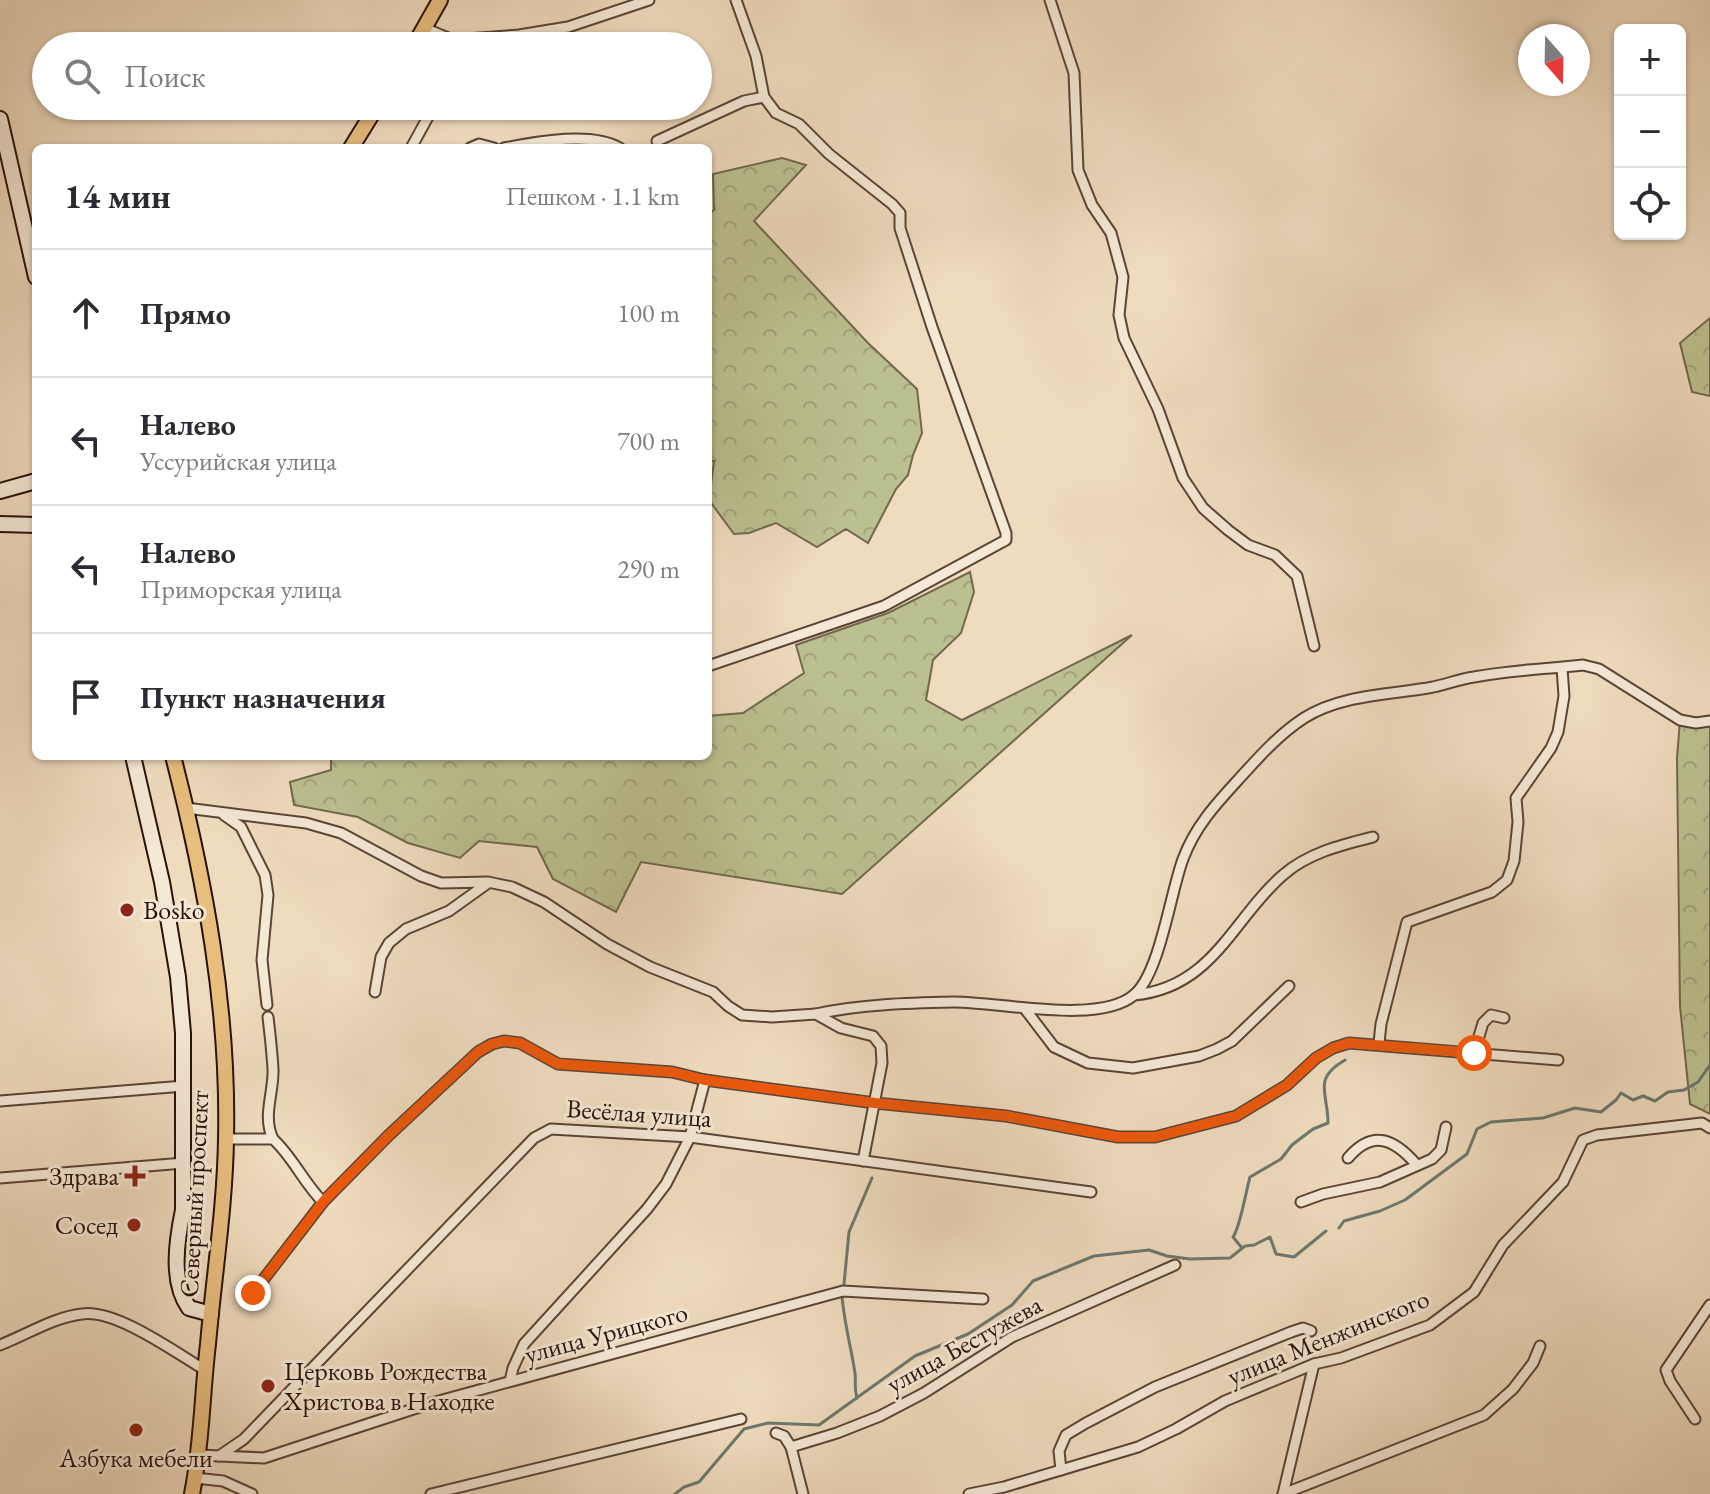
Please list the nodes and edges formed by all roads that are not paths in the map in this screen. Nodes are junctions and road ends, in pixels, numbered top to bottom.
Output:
1 (440, 0) edge
2 (649, 0) edge
3 (736, 0) edge
4 (1050, 0) edge
5 (424, 28) junction
6 (422, 32) edge
7 (432, 32) edge
8 (537, 32) edge
9 (764, 97) junction
10 (712, 116) edge
11 (0, 119) edge
12 (368, 120) edge
13 (426, 120) edge
14 (703, 120) edge
15 (657, 141) dead end
16 (353, 144) edge
17 (413, 144) edge
18 (548, 144) edge
19 (612, 144) edge
20 (32, 259) edge
21 (32, 484) edge
22 (2, 490) edge
23 (0, 524) edge
24 (32, 525) edge
25 (1314, 646) dead end
26 (712, 665) edge
27 (1562, 668) junction
28 (1710, 721) edge
29 (134, 760) edge
30 (174, 760) edge
31 (186, 808) junction
32 (223, 814) junction
33 (1373, 837) dead end
34 (488, 882) junction
35 (1289, 986) dead end
36 (375, 992) dead end
37 (1134, 995) junction
38 (267, 1005) dead end
39 (1025, 1009) junction
40 (816, 1014) junction
41 (268, 1017) dead end
42 (1504, 1018) dead end
43 (1379, 1043) junction
44 (1474, 1053) junction
45 (1558, 1060) dead end
46 (705, 1080) junction
47 (184, 1086) junction
48 (0, 1101) edge
49 (875, 1103) junction
50 (1446, 1127) dead end
51 (1710, 1128) edge
52 (690, 1137) junction
53 (226, 1139) junction
54 (273, 1139) junction
55 (1348, 1158) dead end
56 (863, 1161) junction
57 (184, 1163) junction
58 (1416, 1164) junction
59 (0, 1178) edge
60 (1091, 1192) dead end
61 (323, 1202) junction
62 (1301, 1202) dead end
63 (1175, 1265) dead end
64 (253, 1293) dead end
65 (983, 1299) dead end
66 (1710, 1305) edge
67 (211, 1314) junction
68 (1311, 1331) dead end
69 (0, 1345) edge
70 (1540, 1346) dead end
71 (1314, 1364) junction
72 (205, 1370) junction
73 (510, 1381) junction
74 (741, 1419) dead end
75 (1695, 1419) dead end
76 (776, 1433) dead end
77 (791, 1447) junction
78 (199, 1455) junction
79 (219, 1456) junction
80 (1061, 1470) junction
81 (195, 1478) junction
82 (192, 1494) edge
83 (252, 1494) edge
84 (431, 1494) edge
85 (803, 1494) edge
86 (969, 1494) edge
87 (1283, 1494) edge

1 - 5 main road
2 - 8 street
3 - 9 street
4 - 25 street
5 - 6 main road
5 - 7 street
9 - 10 street
9 - 26 street
11 - 20 street
12 - 16 main road
13 - 17 street
14 - 15 street
18 - 19 street
21 - 22 street
23 - 24 street
27 - 28 street
27 - 37 street
27 - 43 street
29 - 47 street
30 - 31 main road, Северный проспект
31 - 32 street
31 - 53 main road, Северный проспект
32 - 34 street
32 - 38 street
33 - 37 street
34 - 36 street
34 - 40 street
35 - 39 street
37 - 39 street
39 - 40 street
40 - 49 street
41 - 54 street
42 - 44 street
43 - 44 street
43 - 49 street
44 - 45 street
46 - 49 street
46 - 52 street
46 - 61 street
47 - 48 street
47 - 57 street
49 - 56 street
50 - 58 street
51 - 71 street, улица Менжинского
52 - 56 street, Весёлая улица
52 - 73 street
52 - 79 street, Весёлая улица
53 - 54 street
53 - 67 main road, Северный проспект
54 - 61 street
55 - 58 street
56 - 60 street, Весёлая улица
57 - 59 street
57 - 67 street
58 - 62 street
61 - 64 street
63 - 77 street, улица Бестужева
65 - 73 street, улица Урицкого
66 - 75 street
67 - 72 main road, Северный проспект
68 - 80 street
69 - 72 street
70 - 87 street
71 - 80 street, улица Менжинского
71 - 87 street
72 - 78 main road, Северный проспект
73 - 79 street, улица Урицкого
74 - 84 street
76 - 77 street
77 - 85 street
78 - 79 street, улица Урицкого
78 - 81 main road, Северный проспект
80 - 86 street, улица Менжинского
81 - 82 main road, Северный проспект
81 - 83 street

